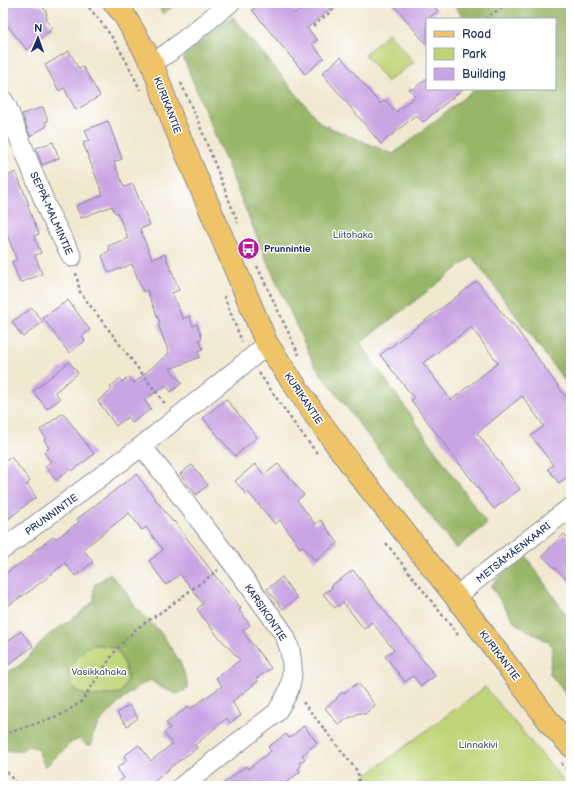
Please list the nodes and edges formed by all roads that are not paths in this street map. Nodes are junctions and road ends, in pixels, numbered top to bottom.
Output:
1 (114, 3) edge
2 (230, 3) edge
3 (152, 63) junction
4 (3, 100) edge
5 (72, 257) road end
6 (267, 344) junction
7 (142, 446) junction
8 (571, 507) edge
9 (3, 549) edge
10 (456, 597) junction
11 (571, 746) edge
12 (182, 786) edge

1 - 3 main road, KURIKANTIE
2 - 3 street
3 - 6 main road, KURIKANTIE
4 - 5 street, SEPPÄ-MALMINTIE
6 - 7 street, PRUNNINTIE
6 - 10 main road, KURIKANTIE
7 - 9 street, PRUNNINTIE
7 - 12 street, KARSIKONTIE
8 - 10 street, METSÄMÄENKAARI
10 - 11 main road, KURIKANTIE

